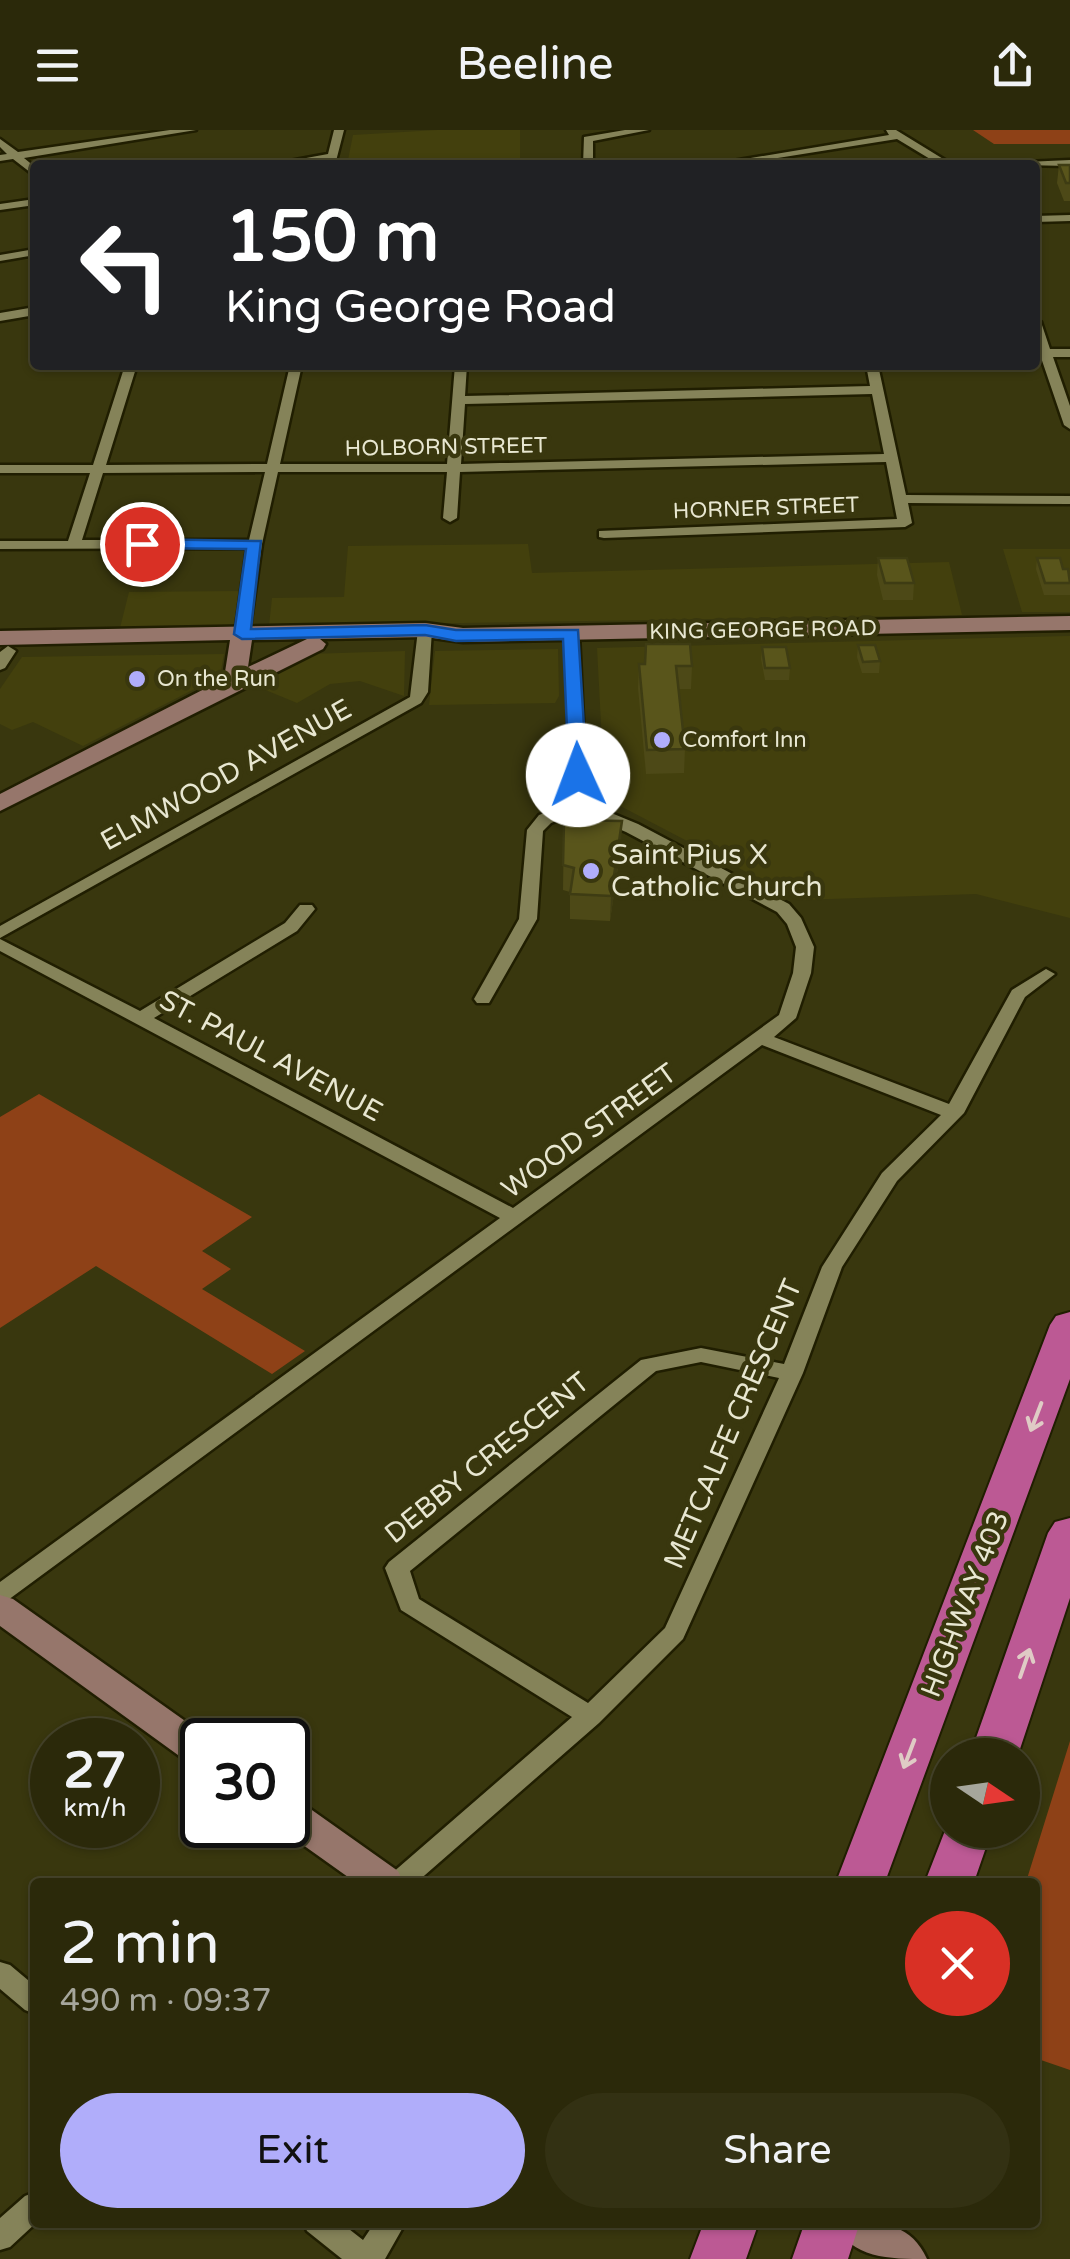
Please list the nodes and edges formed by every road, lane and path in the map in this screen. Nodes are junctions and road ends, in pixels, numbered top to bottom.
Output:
1 (192, 130) edge
2 (339, 130) edge
3 (644, 130) edge
4 (894, 133) edge
5 (0, 142) edge
6 (16, 156) junction
7 (0, 158) edge
8 (331, 160) edge
9 (588, 160) edge
10 (742, 160) edge
11 (940, 160) edge
12 (1070, 163) edge
13 (1040, 164) edge
14 (30, 169) edge
15 (30, 203) edge
16 (0, 207) edge
17 (1070, 218) edge
18 (1040, 219) edge
19 (30, 253) edge
20 (0, 258) edge
21 (30, 312) edge
22 (0, 317) edge
23 (1040, 339) edge
24 (1044, 352) junction
25 (1070, 353) edge
26 (129, 370) edge
27 (295, 370) edge
28 (461, 370) edge
29 (873, 370) edge
30 (878, 390) junction
31 (458, 400) junction
32 (1070, 424) edge
33 (893, 458) junction
34 (454, 468) junction
35 (0, 469) edge
36 (274, 469) junction
37 (96, 470) junction
38 (900, 499) junction
39 (1070, 500) edge
40 (450, 518) dead end
41 (604, 534) dead end
42 (74, 544) junction
43 (255, 544) junction
44 (0, 545) edge
45 (1070, 624) edge
46 (572, 634) junction
47 (424, 636) junction
48 (241, 640) junction
49 (316, 644) junction
50 (2, 651) edge
51 (220, 690) junction
52 (0, 804) edge
53 (579, 806) junction
54 (306, 909) dead end
55 (0, 933) edge
56 (0, 944) edge
57 (1046, 974) dead end
58 (483, 999) dead end
59 (142, 1018) junction
60 (763, 1040) junction
61 (954, 1113) junction
62 (516, 1218) junction
63 (1070, 1326) edge
64 (792, 1373) junction
65 (1070, 1533) edge
66 (0, 1594) edge
67 (0, 1608) edge
68 (590, 1716) junction
69 (180, 1737) edge
70 (1000, 1738) edge
71 (310, 1830) edge
72 (962, 1848) edge
73 (378, 1878) edge
74 (405, 1878) edge
75 (862, 1878) edge
76 (951, 1878) edge
77 (0, 1973) edge
78 (30, 1998) edge
79 (30, 2210) edge
80 (325, 2228) edge
81 (388, 2228) edge
82 (730, 2228) edge
83 (831, 2228) edge
84 (863, 2228) edge
85 (0, 2237) edge
86 (366, 2259) edge
87 (718, 2259) edge
88 (820, 2259) edge
89 (905, 2259) edge

1 - 6 street
2 - 8 street
3 - 9 street
4 - 10 street
4 - 11 street
5 - 6 street
6 - 7 street
6 - 14 street
12 - 13 street
15 - 16 street
17 - 18 street
19 - 20 street
21 - 22 street
23 - 24 street
24 - 25 street
24 - 32 street
26 - 37 street
27 - 36 street
28 - 31 street
29 - 30 street
30 - 31 street
30 - 33 street
31 - 34 street
33 - 34 street, HOLBORN STREET
33 - 38 street
34 - 36 street, HOLBORN STREET
34 - 40 street
35 - 37 street, HOLBORN STREET
36 - 37 street, HOLBORN STREET
36 - 43 street
37 - 42 street
38 - 39 street
38 - 41 street, HORNER STREET
42 - 43 street
42 - 44 street
43 - 48 street
45 - 46 main road, KING GEORGE ROAD
46 - 47 main road, KING GEORGE ROAD
46 - 53 street
47 - 48 main road, KING GEORGE ROAD
47 - 49 main road, KING GEORGE ROAD
47 - 55 street, ELMWOOD AVENUE
48 - 49 main road, KING GEORGE ROAD
48 - 50 main road, KING GEORGE ROAD
48 - 51 main road
49 - 51 main road
51 - 52 main road
53 - 58 street
53 - 60 street, WOOD STREET
54 - 59 street
56 - 59 street, ST. PAUL AVENUE
57 - 61 street, METCALFE CRESCENT
59 - 62 street, ST. PAUL AVENUE
60 - 61 street
60 - 62 street, WOOD STREET
61 - 64 street, METCALFE CRESCENT
62 - 66 street, WOOD STREET
63 -> 75 highway, HIGHWAY 403
64 - 68 street, METCALFE CRESCENT
64 - 68 street, DEBBY CRESCENT
70 -> 65 highway
67 - 69 main road
68 - 74 street, METCALFE CRESCENT
71 - 73 main road
72 - 76 highway
77 - 78 street
79 - 85 street
80 - 86 street
81 - 86 street
82 - 87 highway
83 - 88 highway
84 - 89 main road

